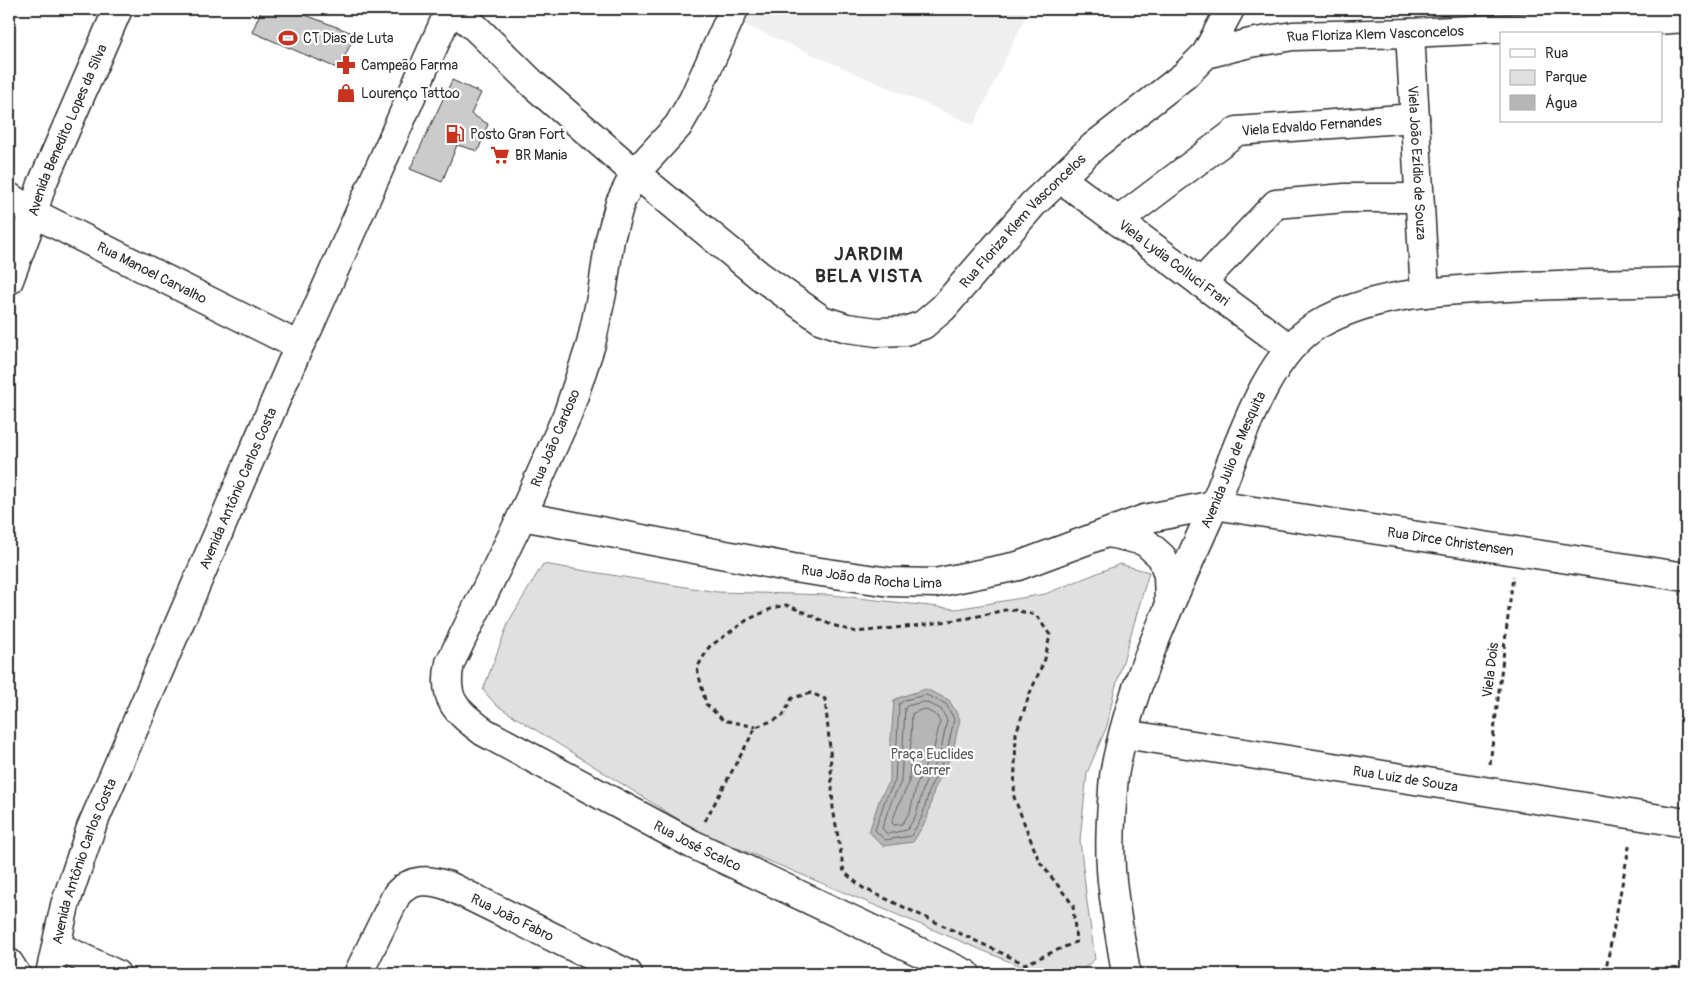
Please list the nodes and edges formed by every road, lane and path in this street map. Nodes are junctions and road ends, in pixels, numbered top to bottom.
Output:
1 (118, 9) edge
2 (451, 9) edge
3 (734, 9) edge
4 (1230, 9) edge
5 (1594, 16) edge
6 (1686, 18) edge
7 (1410, 33) junction
8 (1206, 54) junction
9 (1415, 118) junction
10 (635, 173) junction
11 (1060, 178) junction
12 (9, 197) edge
13 (1419, 198) junction
14 (33, 213) junction
15 (1118, 221) junction
16 (9, 280) edge
17 (1686, 282) edge
18 (1200, 283) junction
19 (1425, 293) junction
20 (299, 346) junction
21 (1289, 348) junction
22 (1214, 505) junction
23 (522, 516) junction
24 (1109, 533) junction
25 (1516, 551) junction
26 (1686, 577) edge
27 (1170, 605) junction
28 (447, 692) joint
29 (756, 727) junction
30 (1124, 734) junction
31 (1486, 792) junction
32 (1635, 815) junction
33 (1686, 823) edge
34 (692, 844) junction
35 (56, 946) junction
36 (9, 964) edge
37 (16, 974) edge
38 (50, 974) edge
39 (116, 974) edge
40 (358, 974) edge
41 (628, 974) edge
42 (966, 974) edge
43 (1126, 974) edge
44 (1605, 974) edge

1 - 14 street, Avenida Benedito Lopes da Silva
2 - 10 street, Rua Floriza Klem Vasconcelos
2 - 20 street, Avenida Antônio Carlos Costa
3 - 10 street, Rua João Cardoso
4 - 8 street
5 - 6 street, Rua Floriza Klem Vasconcelos
5 - 7 street, Rua Floriza Klem Vasconcelos
7 - 8 street, Rua Floriza Klem Vasconcelos
7 - 9 street, Viela João Ezídio de Souza
8 - 11 street, Rua Floriza Klem Vasconcelos
9 - 13 street, Viela João Ezídio de Souza
9 - 15 street, Viela Edvaldo Fernandes
10 - 11 street, Rua Floriza Klem Vasconcelos
10 - 23 street, Rua João Cardoso
11 - 15 street, Viela Lydia Colluci Frari
12 - 14 street, Rua Manoel Carvalho
13 - 18 street
13 - 19 street, Viela João Ezídio de Souza
14 - 16 street, Avenida Benedito Lopes da Silva
14 - 20 street, Rua Manoel Carvalho
15 - 18 street, Viela Lydia Colluci Frari
17 - 19 street, Avenida Julio de Mesquita
18 - 21 street, Viela Lydia Colluci Frari
19 - 21 street, Avenida Julio de Mesquita
20 - 35 street, Avenida Antônio Carlos Costa
21 - 22 street, Avenida Julio de Mesquita
22 - 24 street, Rua João da Rocha Lima
22 - 25 street, Rua Dirce Christensen
22 - 27 street, Avenida Julio de Mesquita
23 - 24 street, Rua João da Rocha Lima
23 - 28 street, Rua João Cardoso
24 - 27 street
25 - 26 street, Rua Dirce Christensen
25 - 31 path, Viela Dois
27 - 30 street, Avenida Julio de Mesquita
28 - 34 street, Rua José Scalco
29 - 29 path
29 - 34 path
30 - 31 street, Rua Luiz de Souza
30 - 43 street, Avenida Julio de Mesquita
31 - 32 street, Rua Luiz de Souza
32 - 33 street, Rua Luiz de Souza
32 - 44 path
34 - 42 street, Rua José Scalco
35 - 38 street, Avenida Antônio Carlos Costa
35 - 39 street
36 - 37 street
40 - 41 street, Rua João Fabro

